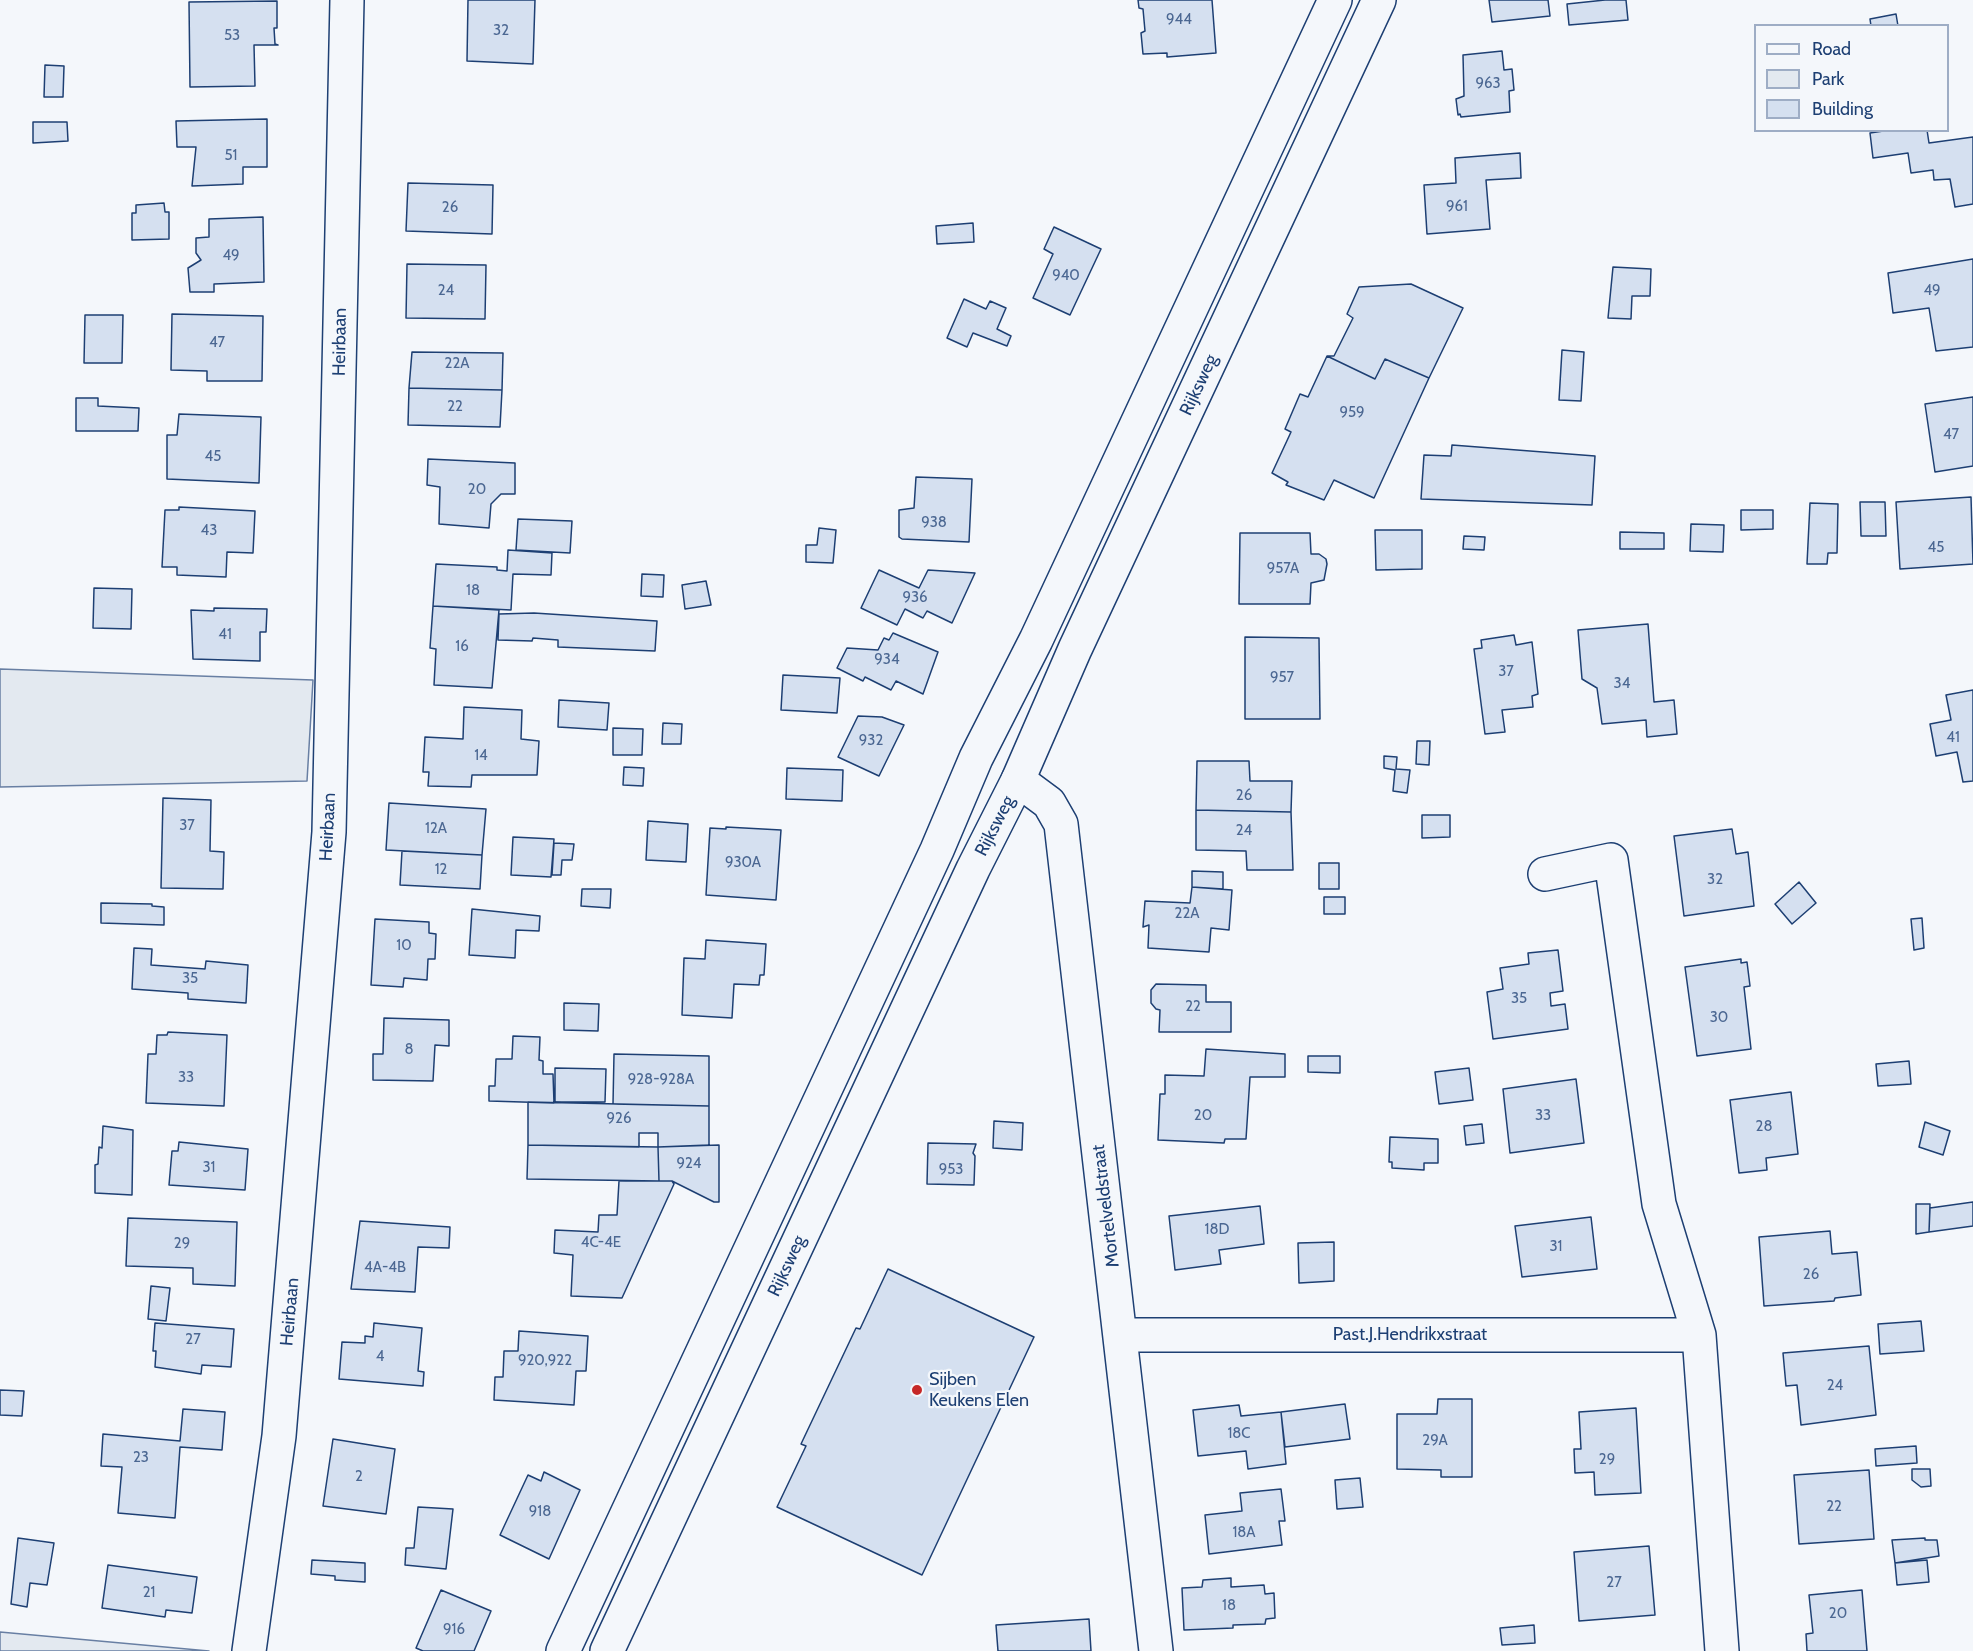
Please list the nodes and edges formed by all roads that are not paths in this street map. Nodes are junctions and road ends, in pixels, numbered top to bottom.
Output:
1 (347, 0) edge
2 (1335, 0) edge
3 (1379, 0) edge
4 (1018, 780) junction
5 (1545, 874) dead end
6 (1121, 1335) junction
7 (1699, 1335) junction
8 (249, 1651) edge
9 (563, 1651) edge
10 (607, 1651) edge
11 (1156, 1651) edge
12 (1722, 1651) edge

1 - 8 street, Heirbaan
2 - 9 street
3 - 4 street, Rijksweg
4 - 6 street, Mortelveldstraat
4 - 10 street, Rijksweg
5 - 7 street
6 - 7 street, Past.J.Hendrikxstraat
6 - 11 street, Mortelveldstraat
7 - 12 street

